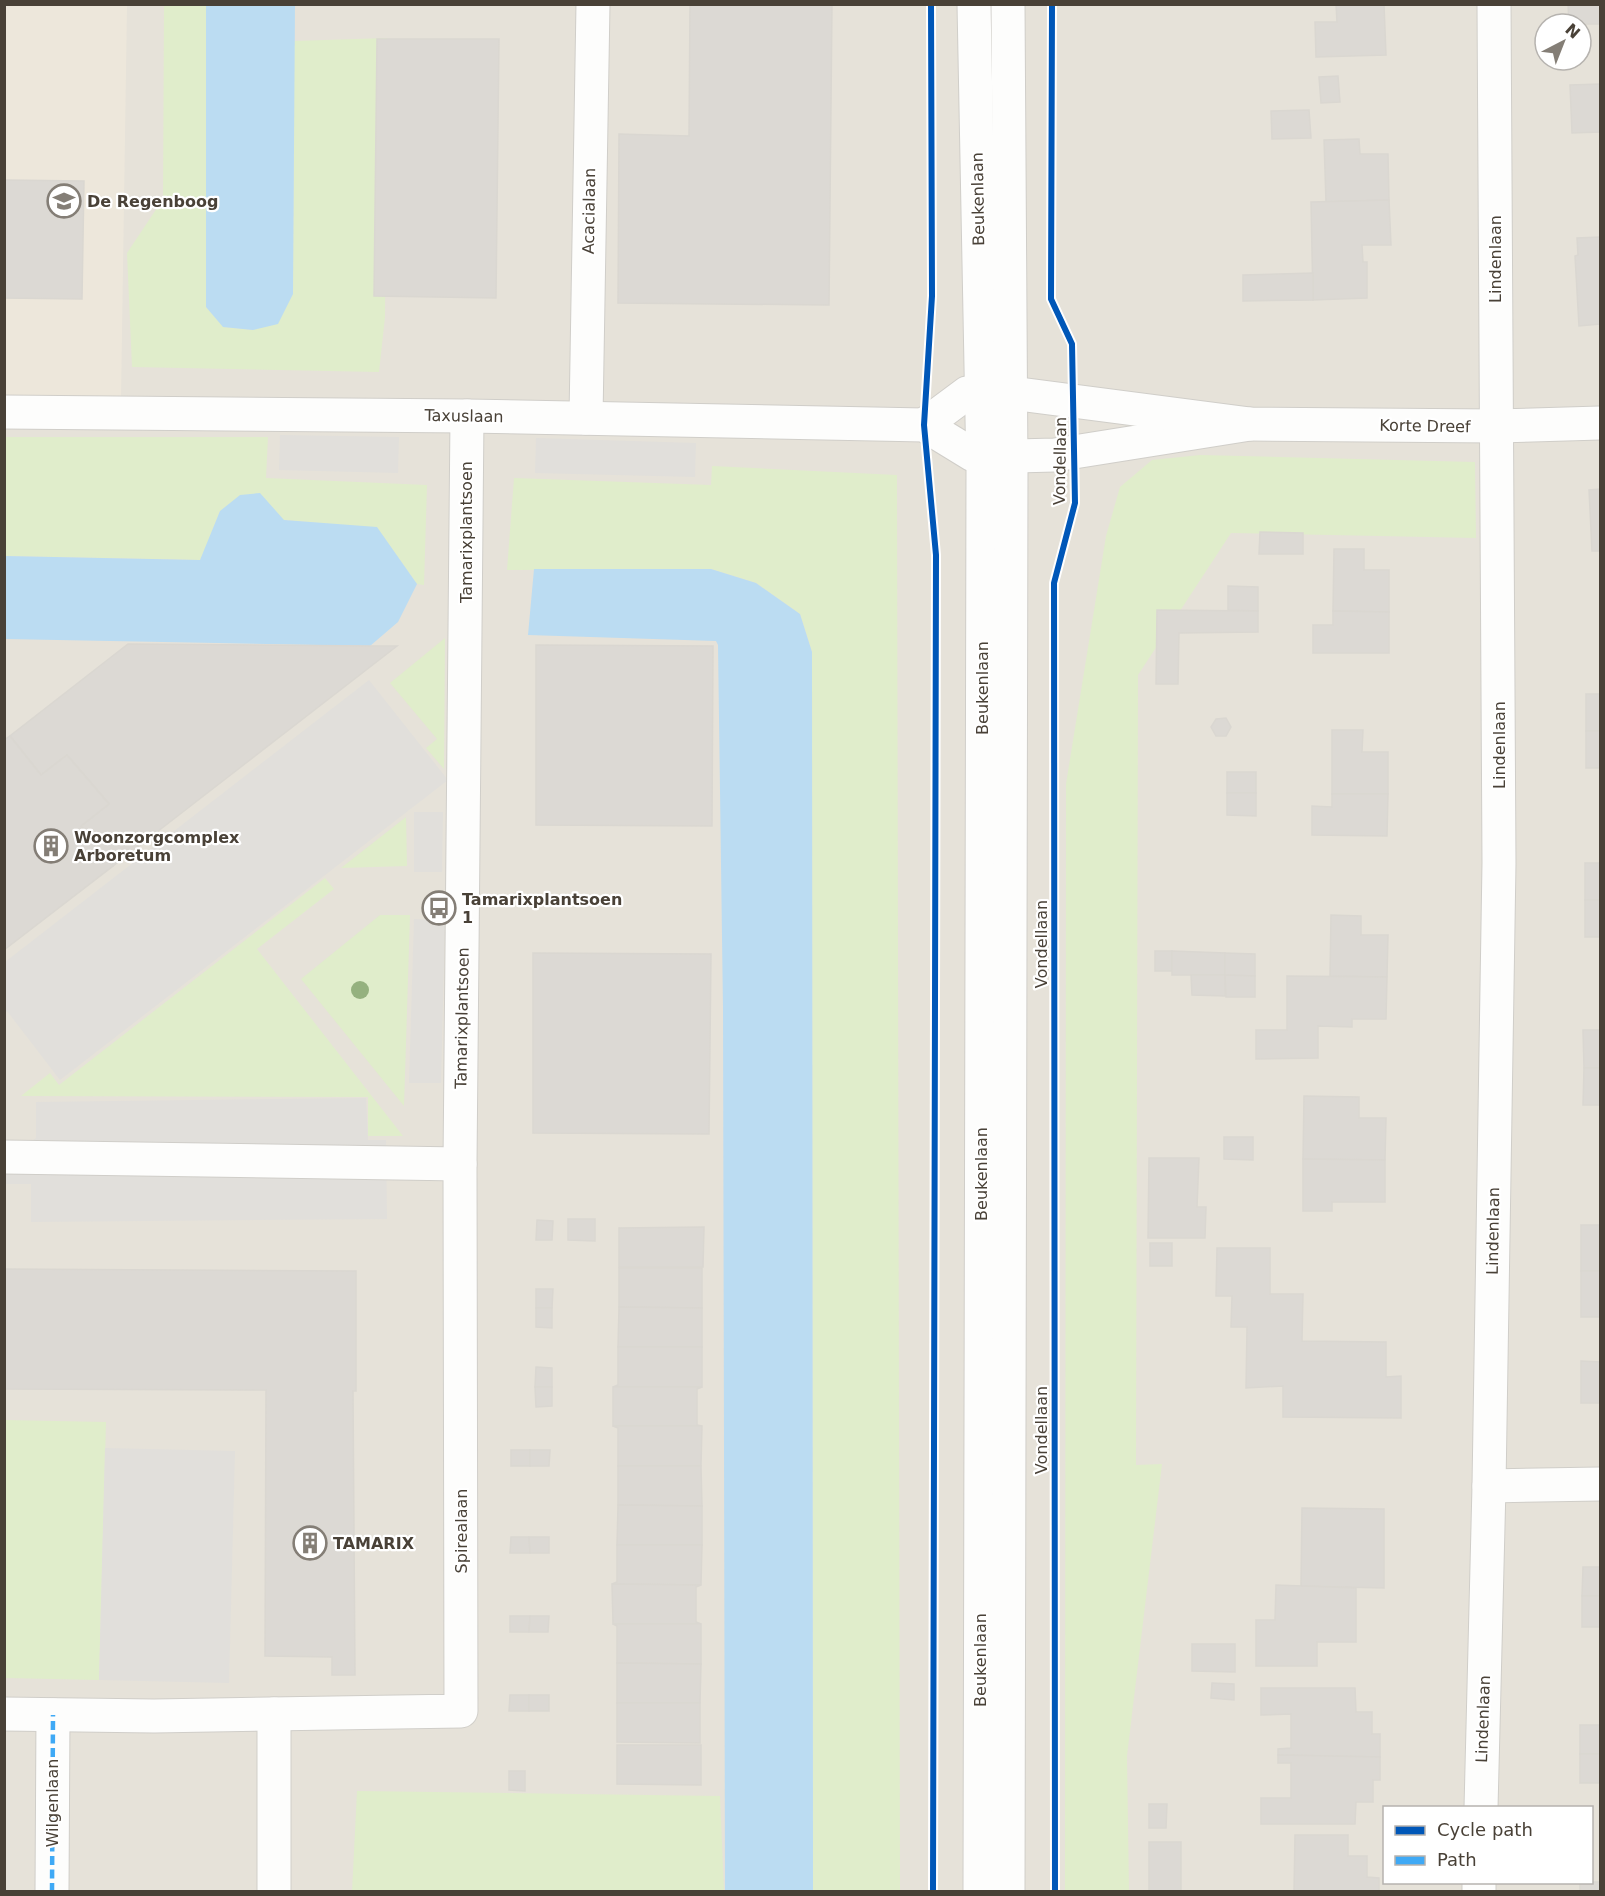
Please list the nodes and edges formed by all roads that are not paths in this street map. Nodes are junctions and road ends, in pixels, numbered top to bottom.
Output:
1 (593, 4) edge
2 (974, 4) edge
3 (1008, 4) edge
4 (1494, 4) edge
5 (996, 393) junction
6 (4, 412) edge
7 (467, 416) junction
8 (586, 418) junction
9 (1600, 423) edge
10 (1250, 424) junction
11 (924, 425) junction
12 (1496, 426) junction
13 (996, 456) junction
14 (4, 1157) edge
15 (460, 1164) junction
16 (1600, 1484) edge
17 (1489, 1486) junction
18 (4, 1714) edge
19 (274, 1714) junction
20 (53, 1715) junction
21 (1481, 1806) edge
22 (52, 1892) edge
23 (274, 1892) edge
24 (980, 1892) edge
25 (1008, 1892) edge

1 - 8 street, Acacialaan
2 - 5 street, Beukenlaan
3 - 5 street, Beukenlaan
4 - 12 street, Lindenlaan
5 - 10 street, Korte Dreef
5 - 11 street
5 - 13 street, Beukenlaan
6 - 7 street, Taxuslaan
7 - 8 street, Taxuslaan
7 - 15 street, Tamarixplantsoen
8 - 11 street, Taxuslaan
9 - 12 street, Korte Dreef
10 - 12 street, Korte Dreef
10 - 13 street, Korte Dreef
11 - 13 street
12 - 17 street, Lindenlaan
13 - 24 street, Beukenlaan
13 - 25 street, Beukenlaan
14 - 15 street
15 - 19 street, Spirealaan
16 - 17 street
17 - 21 street, Lindenlaan
18 - 20 street, Spirealaan
19 - 20 street, Spirealaan
19 - 23 street
20 - 22 street, Wilgenlaan

